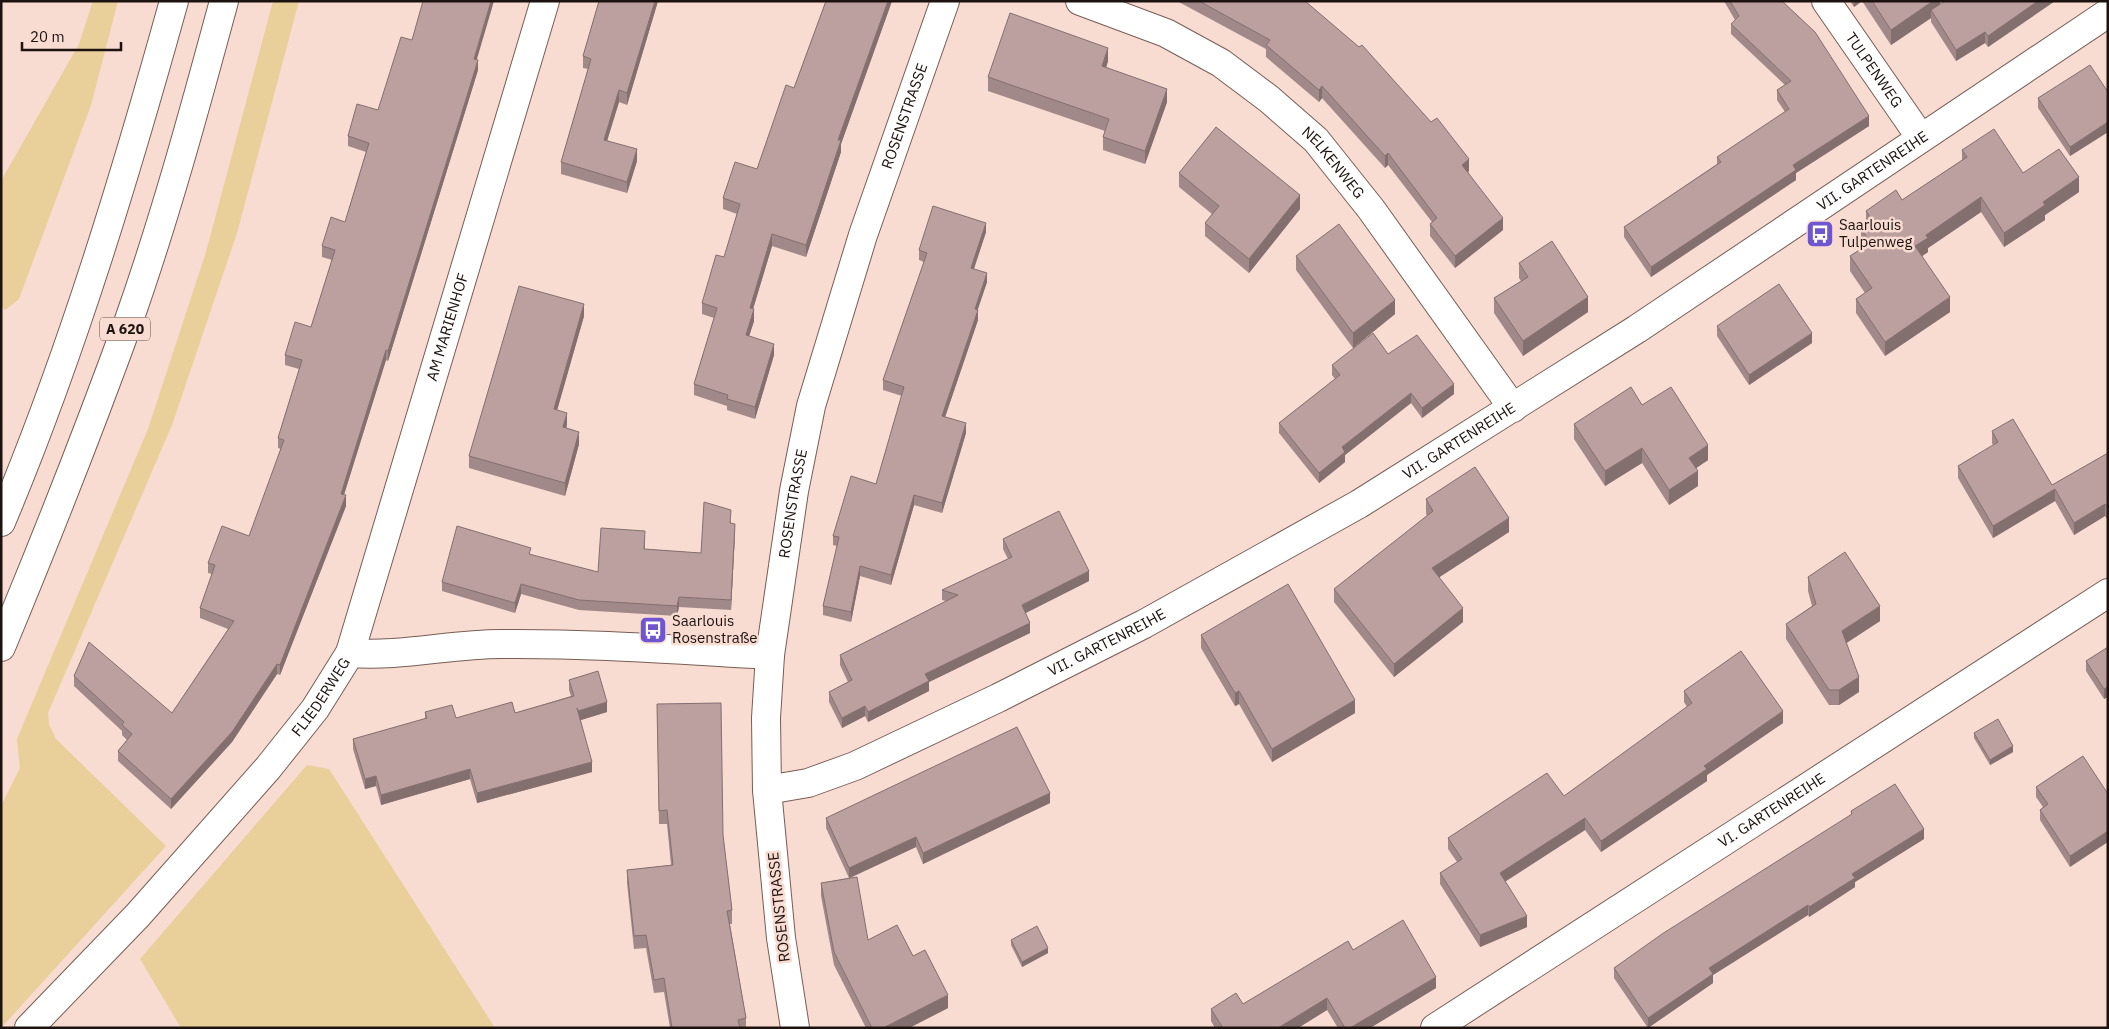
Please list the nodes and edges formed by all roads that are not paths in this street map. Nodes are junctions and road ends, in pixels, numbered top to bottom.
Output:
1 (174, 1) edge
2 (224, 1) edge
3 (545, 1) edge
4 (945, 1) edge
5 (1080, 1) edge
6 (1826, 1) edge
7 (2108, 13) edge
8 (1921, 138) junction
9 (1512, 408) junction
10 (1, 522) edge
11 (2108, 593) edge
12 (1, 647) edge
13 (350, 653) junction
14 (770, 655) junction
15 (768, 790) junction
16 (29, 1028) edge
17 (795, 1028) edge
18 (1435, 1028) edge

1 - 10 main road, A 620
2 - 12 main road, A 620
3 - 13 main road, AM MARIENHOF
4 - 14 main road, ROSENSTRASSE
5 - 9 main road, NELKENWEG
6 - 8 main road, TULPENWEG
7 - 8 main road, VII. GARTENREIHE
8 - 9 main road, VII. GARTENREIHE
9 - 15 main road, VII. GARTENREIHE
11 - 18 main road, VI. GARTENREIHE
13 - 14 main road, FLIEDERWEG
13 - 16 main road, FLIEDERWEG
14 - 15 main road, ROSENSTRASSE
15 - 17 main road, ROSENSTRASSE

